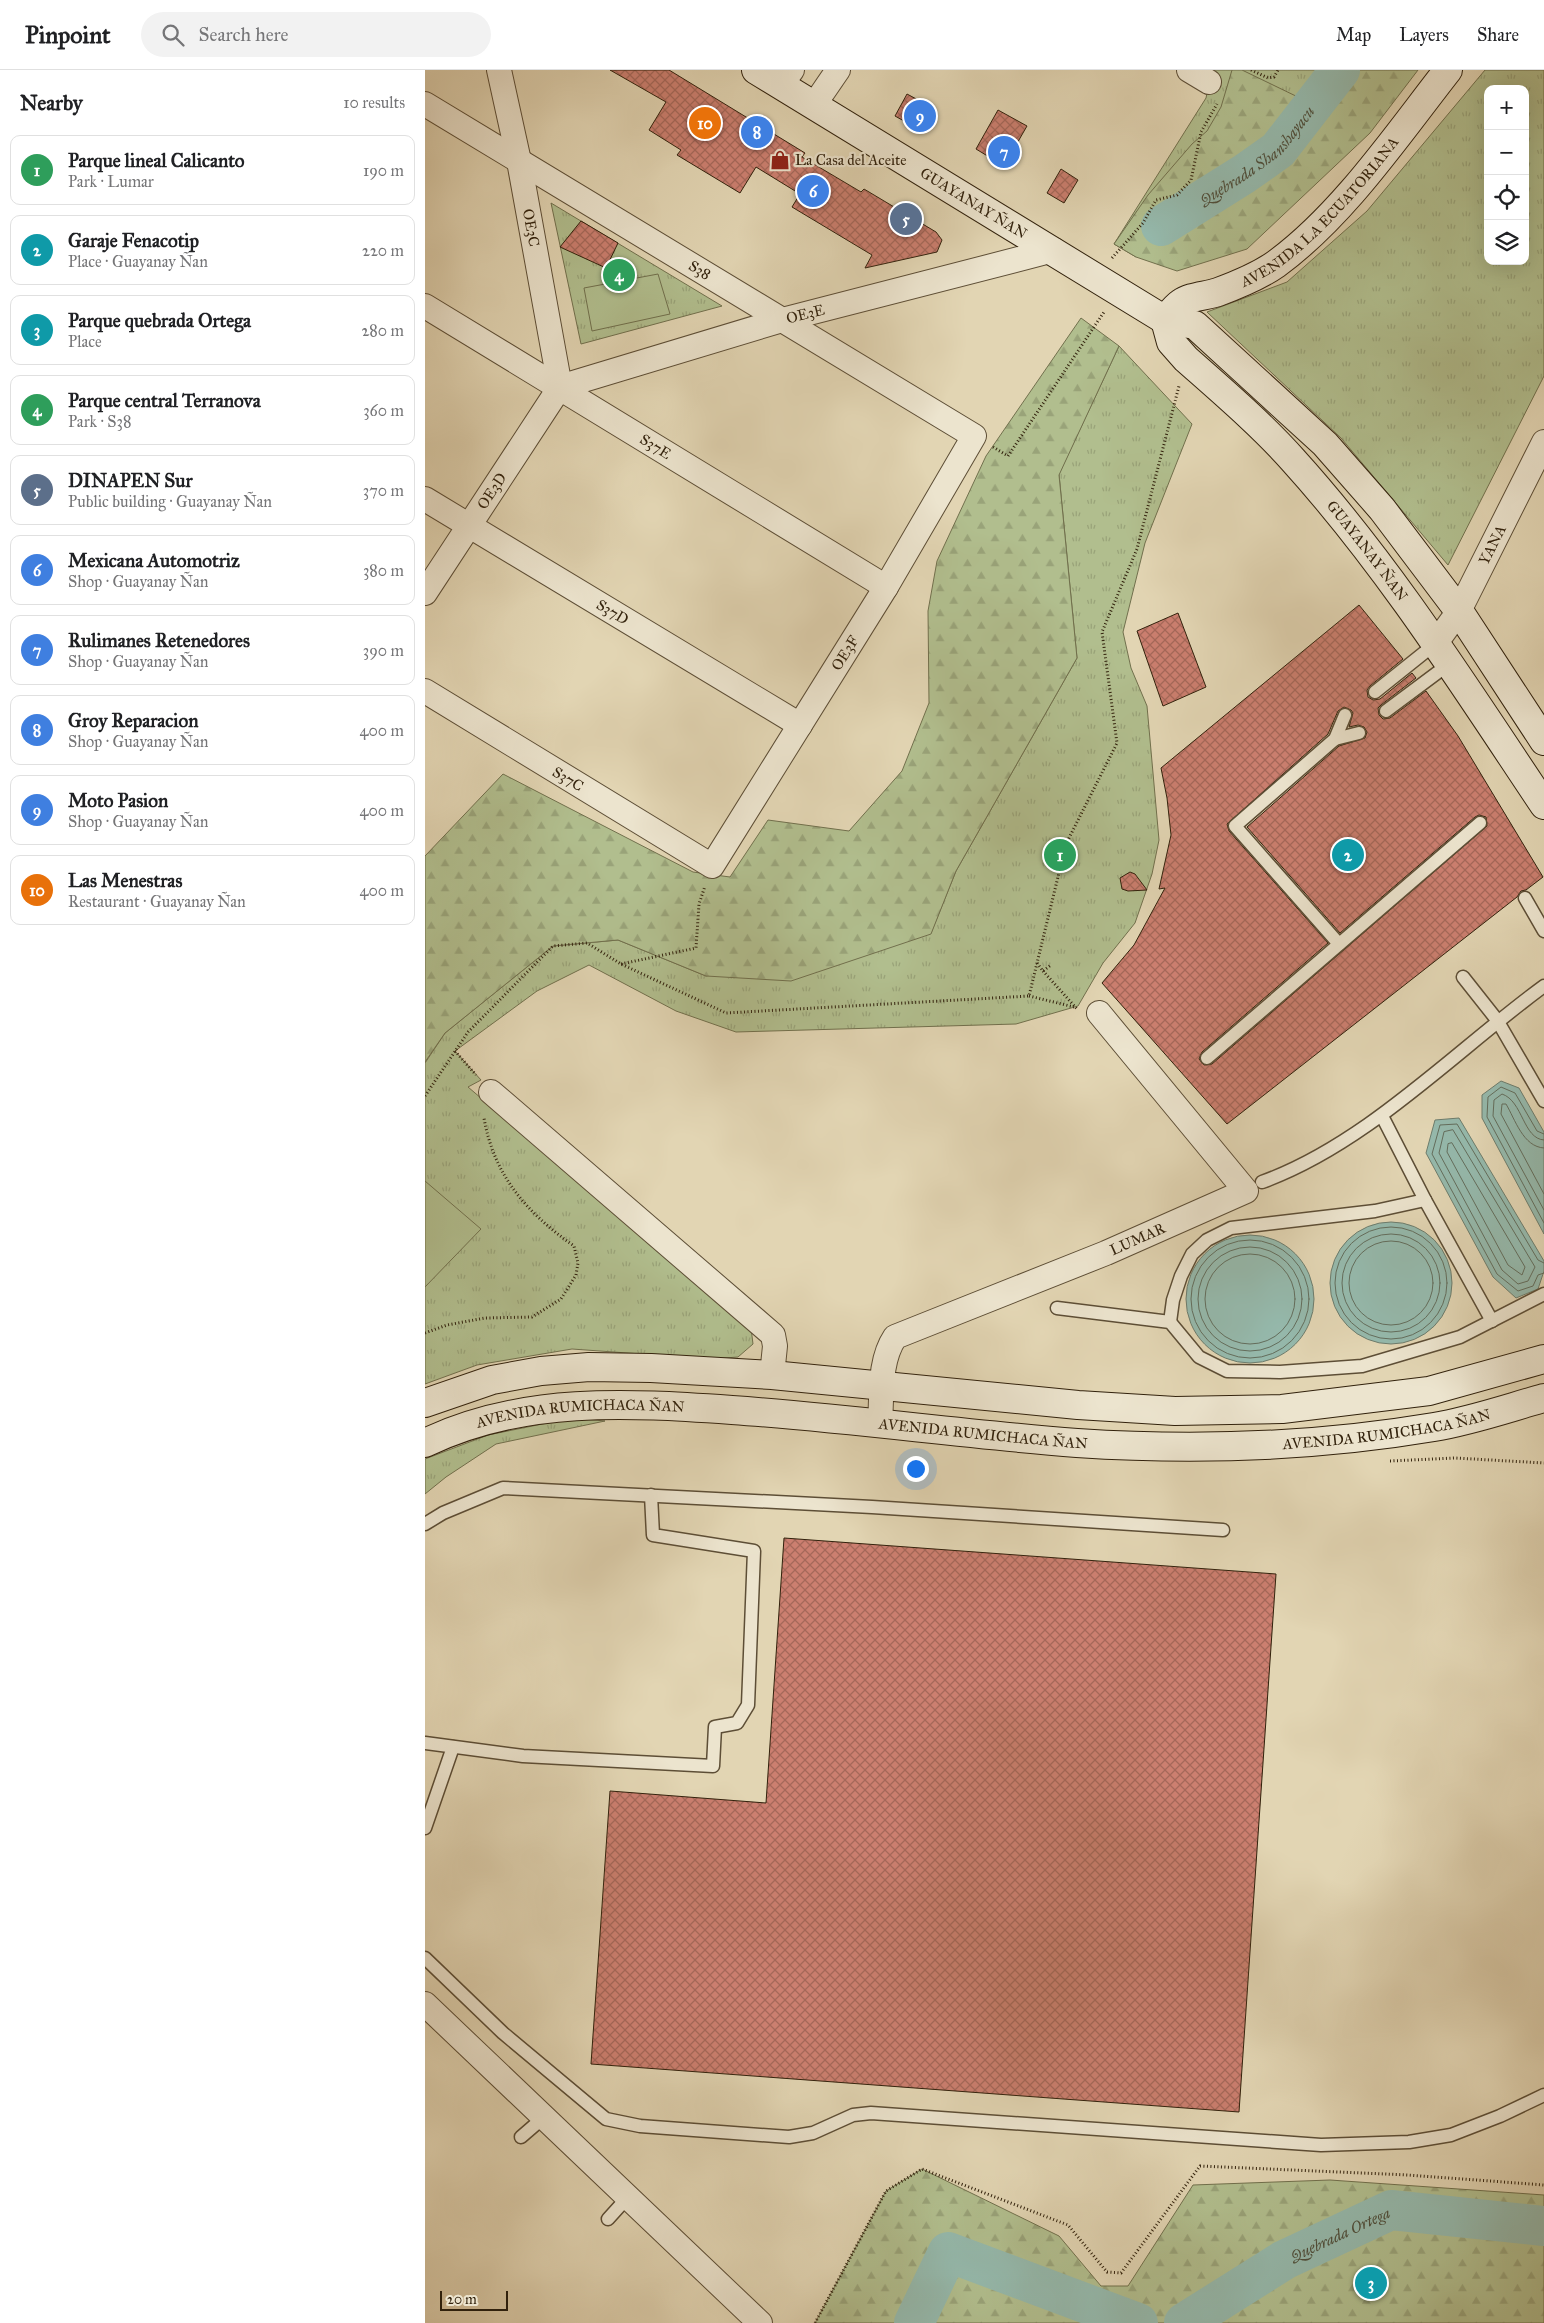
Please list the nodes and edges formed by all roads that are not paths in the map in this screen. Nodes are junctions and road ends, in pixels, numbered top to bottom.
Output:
1 (499, 70) edge
2 (756, 70) edge
3 (838, 70) edge
4 (1189, 70) edge
5 (1448, 70) edge
6 (786, 78) edge
7 (1214, 90) road end
8 (425, 104) edge
9 (814, 105) junction
10 (519, 161) junction
11 (1054, 250) junction
12 (425, 306) edge
13 (782, 320) junction
14 (1165, 320) junction
15 (560, 387) junction
16 (974, 436) joint
17 (1544, 442) edge
18 (1538, 470) edge
19 (425, 499) edge
20 (468, 526) junction
21 (887, 587) junction
22 (425, 593) edge
23 (1459, 611) junction
24 (1442, 654) junction
25 (425, 691) edge
26 (1375, 692) dead end
27 (1386, 711) dead end
28 (1345, 715) dead end
29 (800, 725) junction
30 (1359, 733) dead end
31 (1335, 739) junction
32 (1544, 741) edge
33 (1544, 805) edge
34 (1480, 823) dead end
35 (712, 866) joint
36 (1525, 898) dead end
37 (1544, 930) edge
38 (1339, 944) junction
39 (1463, 977) dead end
40 (1544, 986) edge
41 (1099, 1013) road end
42 (1497, 1020) junction
43 (1207, 1058) dead end
44 (491, 1092) road end
45 (1544, 1101) edge
46 (1382, 1116) junction
47 (1254, 1187) junction
48 (1425, 1200) junction
49 (1544, 1294) edge
50 (1057, 1308) dead end
51 (1492, 1321) junction
52 (1170, 1322) junction
53 (1544, 1359) edge
54 (772, 1375) junction
55 (883, 1385) junction
56 (1544, 1398) edge
57 (425, 1403) edge
58 (880, 1422) junction
59 (425, 1443) edge
60 (651, 1495) junction
61 (425, 1524) edge
62 (1223, 1530) dead end
63 (425, 1743) edge
64 (453, 1747) junction
65 (425, 1828) edge
66 (425, 1958) edge
67 (426, 2008) edge
68 (1544, 2095) edge
69 (543, 2118) junction
70 (521, 2137) dead end
71 (627, 2198) junction
72 (608, 2219) dead end
73 (760, 2323) edge

1 - 10 street, OE3C
2 - 6 main road, GUAYANAY ÑAN
3 - 9 street
4 - 7 street
5 - 14 main road, AVENIDA LA ECUATORIANA
6 - 9 main road, GUAYANAY ÑAN
8 - 10 street, S38
9 - 11 main road, GUAYANAY ÑAN
10 - 13 street, S38
10 - 15 street, OE3C
11 - 13 street, OE3E
11 - 14 main road, GUAYANAY ÑAN
12 - 15 street, S37E
13 - 15 street, OE3E
13 - 16 street, S38
14 - 23 main road, GUAYANAY ÑAN
14 - 24 main road, GUAYANAY ÑAN
15 - 20 street, OE3D
15 - 21 street, S37E
16 - 21 street, OE3F
17 - 18 street, YANA
18 - 23 street, YANA
19 - 20 street, S37D
20 - 22 street, OE3D
20 - 29 street, S37D
21 - 29 street, OE3F
23 - 24 street, YANA
23 - 32 main road, GUAYANAY ÑAN
24 - 26 lane
24 - 27 lane
24 - 33 main road, GUAYANAY ÑAN
25 - 35 street, S37C
28 - 31 lane
29 - 35 street, OE3F
30 - 31 lane
31 - 38 lane
34 - 38 lane
36 - 37 lane
38 - 43 lane
39 - 42 lane
40 - 42 lane
41 - 47 street
42 - 45 lane
42 - 46 lane
44 - 54 street
46 - 47 lane
46 - 48 lane
47 - 55 street, LUMAR
48 - 51 lane
48 - 52 lane
49 - 51 lane
50 - 52 lane
51 - 52 lane
53 - 55 main road, AVENIDA RUMICHACA ÑAN
54 - 55 main road, AVENIDA RUMICHACA ÑAN
54 - 57 main road, AVENIDA RUMICHACA ÑAN
55 - 58 street, LUMAR
56 - 58 main road, AVENIDA RUMICHACA ÑAN
58 - 59 main road, AVENIDA RUMICHACA ÑAN
60 - 61 lane
60 - 62 lane
60 - 64 lane
63 - 64 lane
64 - 65 lane
66 - 68 lane
67 - 69 street
69 - 70 lane
69 - 71 street
71 - 72 lane
71 - 73 street

